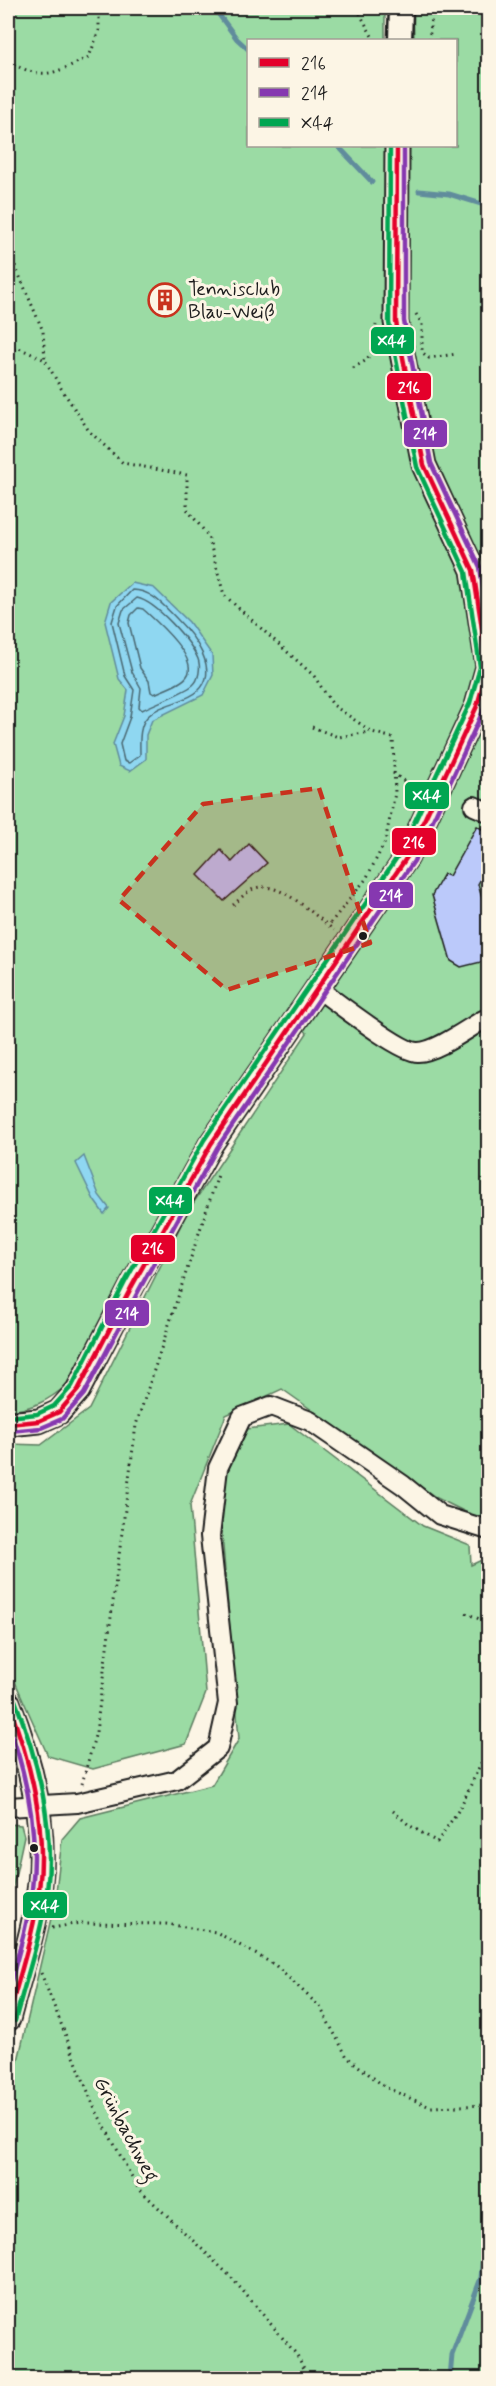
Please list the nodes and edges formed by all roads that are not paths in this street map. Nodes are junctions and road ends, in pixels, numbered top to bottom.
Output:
1 (401, 8) edge
2 (400, 39) edge
3 (398, 147) edge
4 (317, 988) junction
5 (489, 1020) edge
6 (8, 1424) edge
7 (489, 1530) edge
8 (8, 1703) edge
9 (38, 1804) junction
10 (8, 1807) edge
11 (8, 2019) edge

1 - 2 main road
3 - 4 main road
4 - 5 street
4 - 6 main road
7 - 9 street
8 - 9 main road
9 - 10 street
9 - 11 main road

